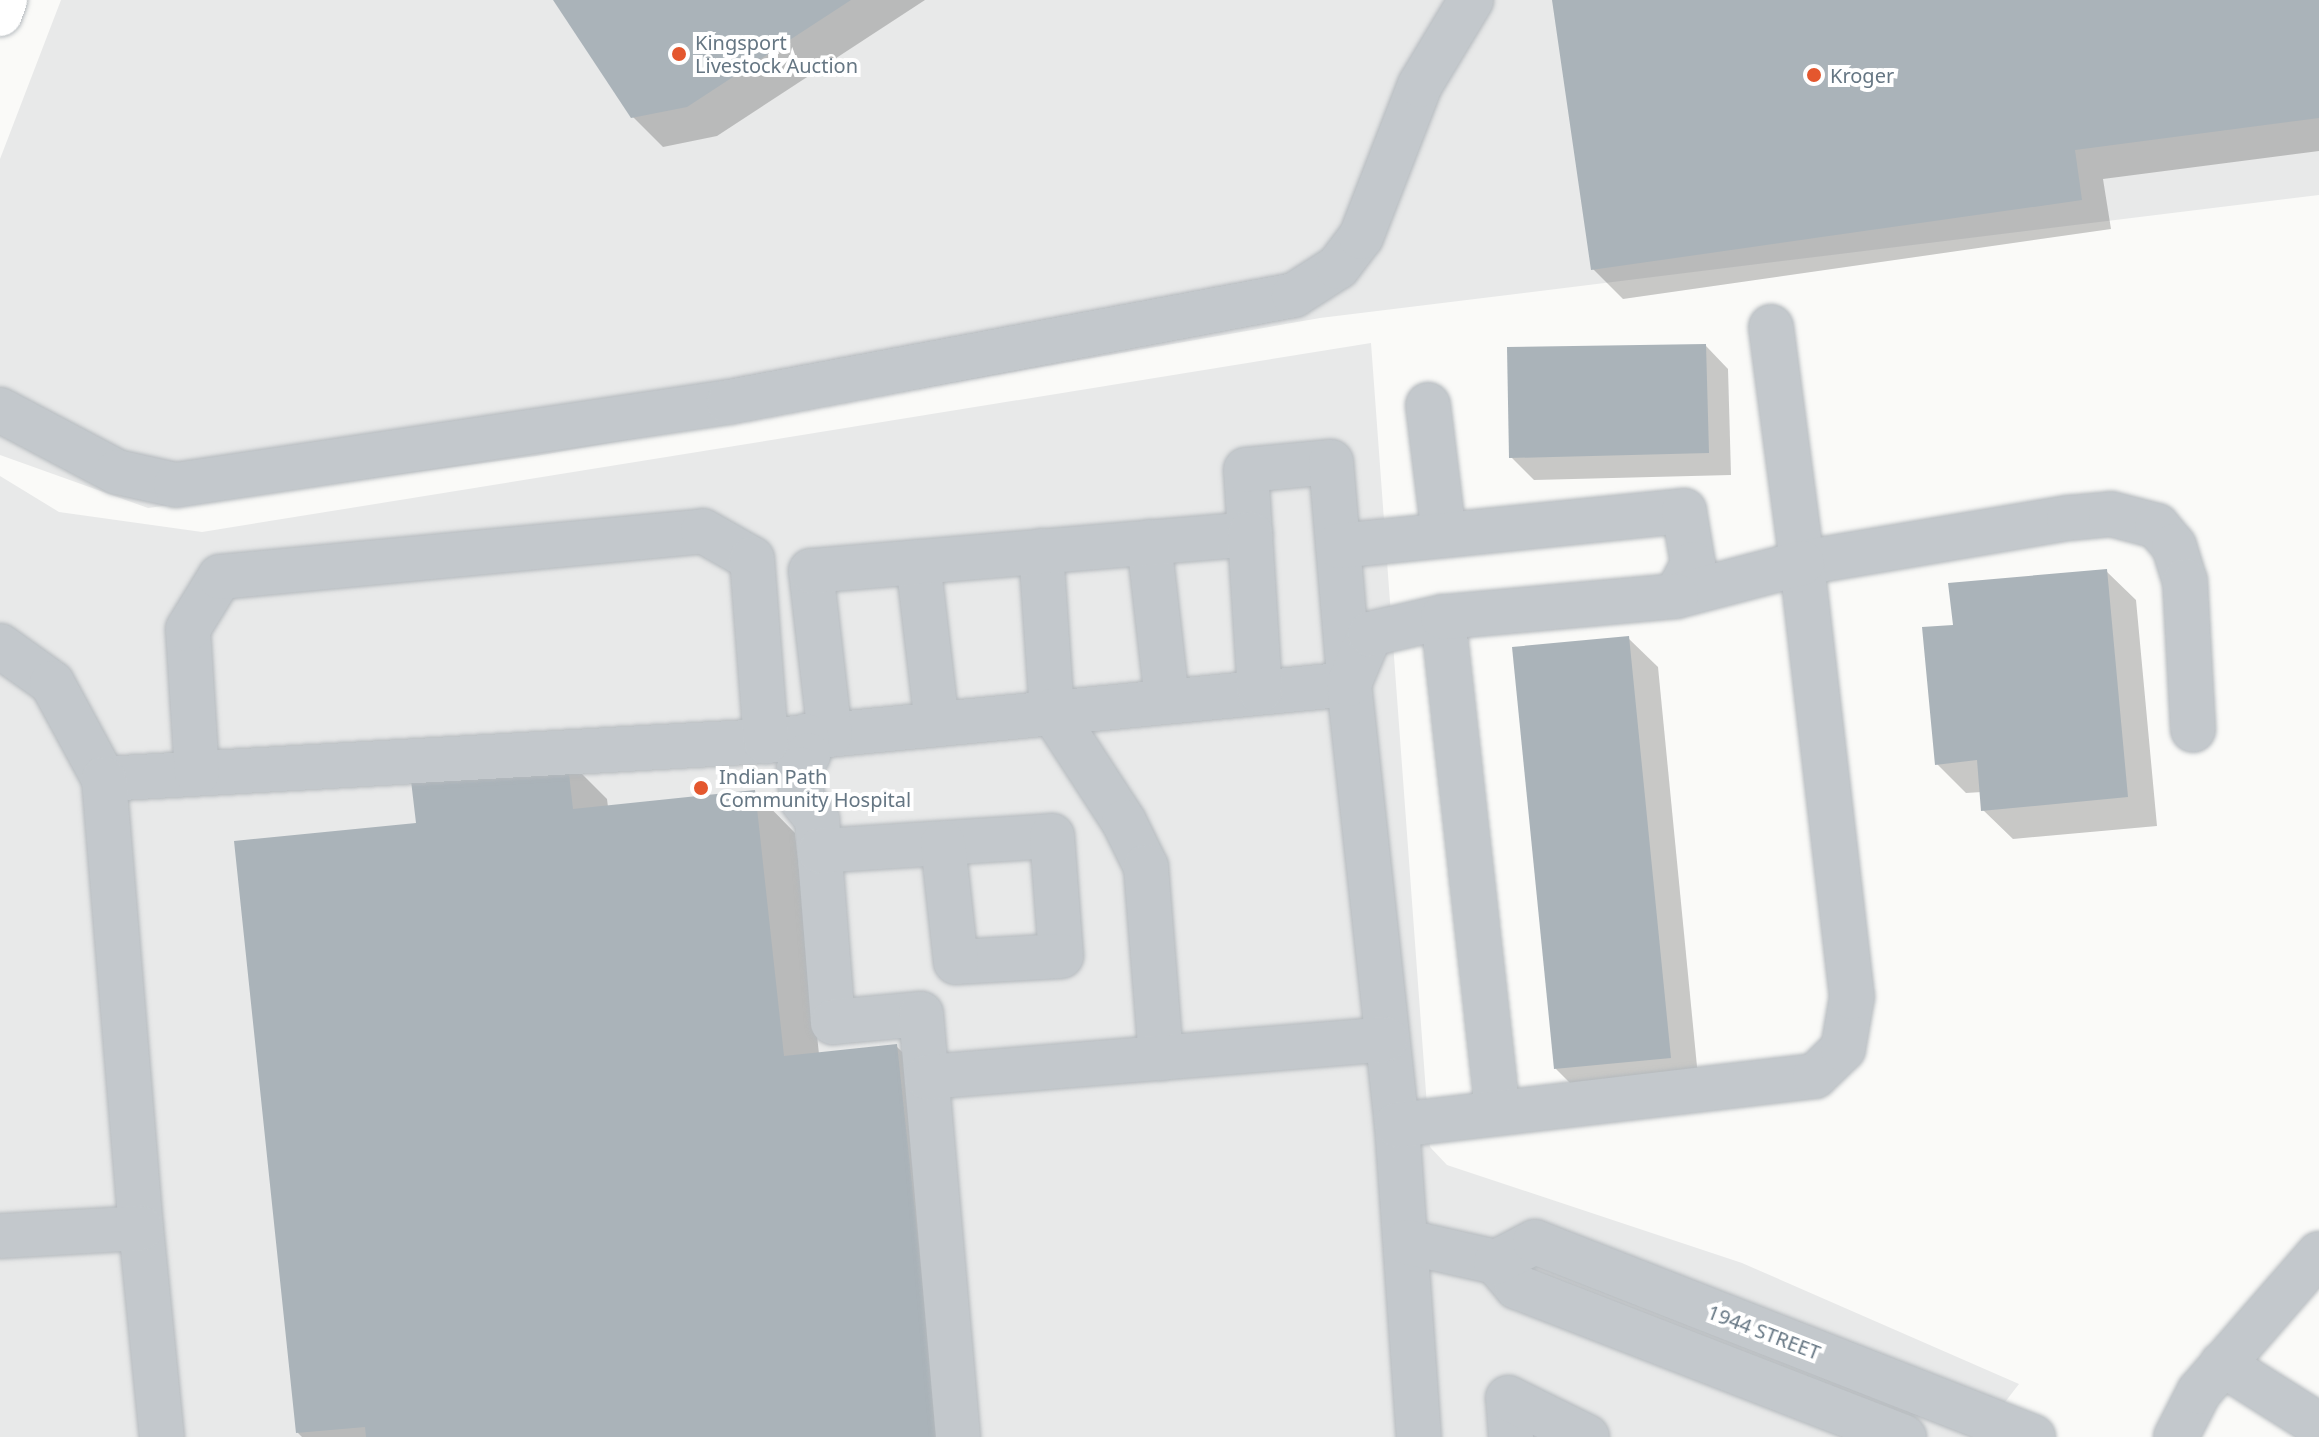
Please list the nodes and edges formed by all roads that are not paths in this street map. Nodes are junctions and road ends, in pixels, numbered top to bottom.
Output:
1 (5, 0) edge
2 (1471, 0) edge
3 (0, 14) edge
4 (1771, 327) dead end
5 (1428, 405) dead end
6 (0, 410) edge
7 (1250, 534) junction
8 (1444, 535) junction
9 (1149, 542) junction
10 (1338, 546) junction
11 (1041, 551) junction
12 (918, 562) junction
13 (1802, 563) junction
14 (1676, 596) junction
15 (815, 605) junction
16 (754, 615) junction
17 (1443, 617) junction
18 (0, 646) edge
19 (1349, 684) junction
20 (1260, 691) junction
21 (1167, 701) junction
22 (1052, 711) junction
23 (937, 724) junction
24 (2193, 730) dead end
25 (802, 742) junction
26 (197, 773) junction
27 (104, 779) junction
28 (819, 835) junction
29 (943, 844) dead end
30 (1385, 1039) junction
31 (1161, 1058) junction
32 (927, 1077) junction
33 (1498, 1113) junction
34 (1397, 1125) junction
35 (141, 1228) junction
36 (0, 1236) edge
37 (1407, 1242) junction
38 (2319, 1254) edge
39 (1496, 1262) junction
40 (2222, 1364) junction
41 (2319, 1425) edge
42 (162, 1437) edge
43 (958, 1437) edge
44 (1419, 1437) edge
45 (1511, 1437) edge
46 (1587, 1437) edge
47 (1904, 1437) edge
48 (2033, 1437) edge
49 (2176, 1437) edge

1 - 3 highway
2 - 6 street
4 - 13 street
5 - 8 street
7 - 9 street
7 - 10 street
7 - 20 street
8 - 10 street
8 - 14 street
9 - 11 street
9 - 21 street
10 - 19 street
11 - 12 street
11 - 22 street
12 - 15 street
12 - 23 street
13 - 14 street
13 - 24 street
13 - 33 street
14 - 17 street
15 - 16 street
15 - 25 street
16 - 25 street
16 - 26 street
17 - 19 street
17 - 33 street
18 - 27 street
19 - 20 street
19 - 30 street
20 - 21 street
21 - 22 street
22 - 23 street
22 - 31 street
23 - 25 street
25 - 26 street
25 - 28 street
26 - 27 street
27 - 35 street
28 - 29 street
28 - 32 street
30 - 31 street
30 - 34 street
31 - 32 street
32 - 43 street
33 - 34 street
34 - 37 street
35 - 36 street
35 - 42 street
37 - 39 street
37 - 44 street
38 - 40 street
39 - 47 street
39 - 48 street, 1944 STREET
40 - 41 street
40 - 49 street
45 - 46 street

